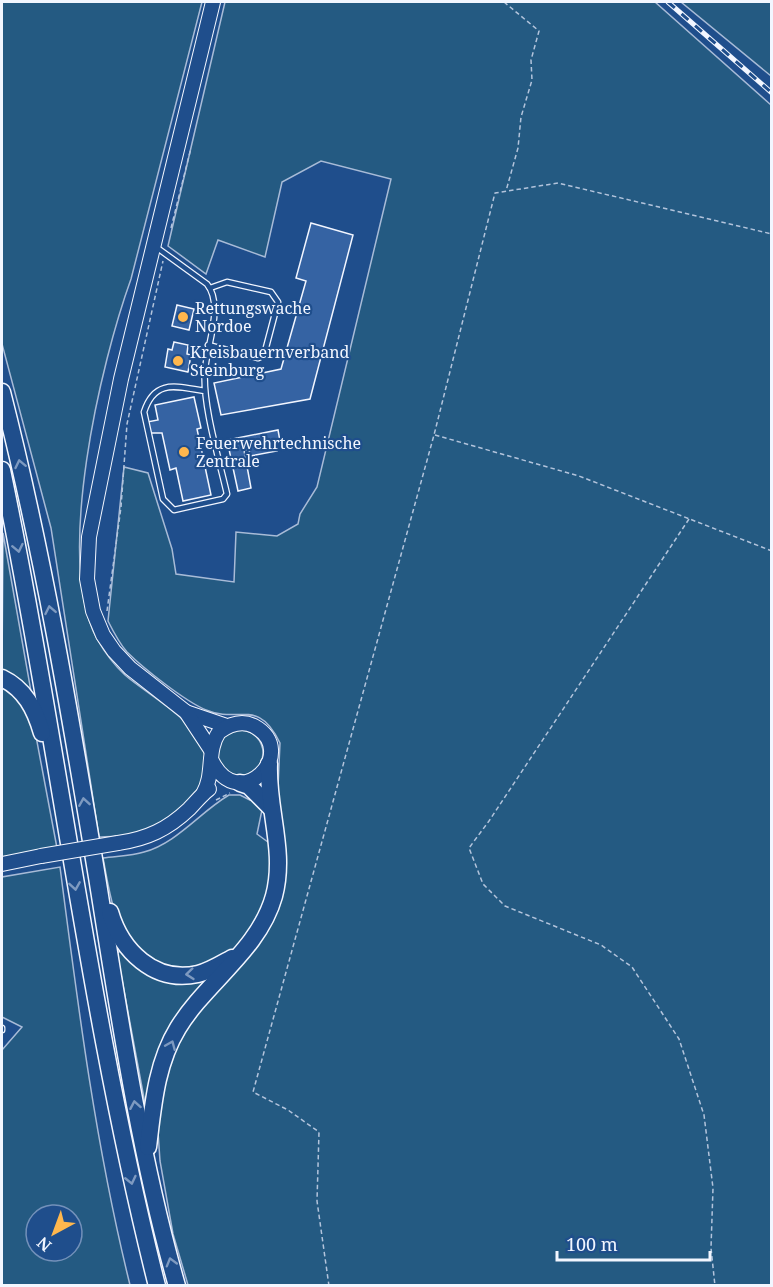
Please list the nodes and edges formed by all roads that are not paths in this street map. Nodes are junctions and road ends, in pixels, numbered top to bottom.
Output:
1 (213, 2) edge
2 (159, 250) junction
3 (210, 288) junction
4 (208, 345) junction
5 (205, 391) junction
6 (2, 392) edge
7 (2, 470) edge
8 (2, 678) edge
9 (186, 712) junction
10 (227, 726) junction
11 (212, 755) junction
12 (269, 764) junction
13 (234, 785) junction
14 (207, 798) junction
15 (63, 808) junction
16 (271, 808) junction
17 (94, 860) junction
18 (2, 864) edge
19 (243, 952) junction
20 (146, 1163) junction
21 (157, 1286) edge
22 (177, 1286) edge

1 - 2 main road
2 - 3 lane
2 - 9 main road
3 - 4 lane
3 - 4 lane
4 - 5 lane
5 - 5 lane
17 -> 6 highway
7 -> 15 highway
8 - 15 highway
9 - 10 main road
9 - 11 main road
10 - 11 main road
10 - 12 main road
11 - 13 main road
11 - 14 main road
12 - 13 main road
12 - 16 highway
13 - 14 main road
13 - 16 highway
14 - 18 main road, bridge
15 -> 21 highway
16 - 19 highway
19 -> 17 highway
20 -> 17 highway
20 -> 19 highway
22 -> 20 highway

